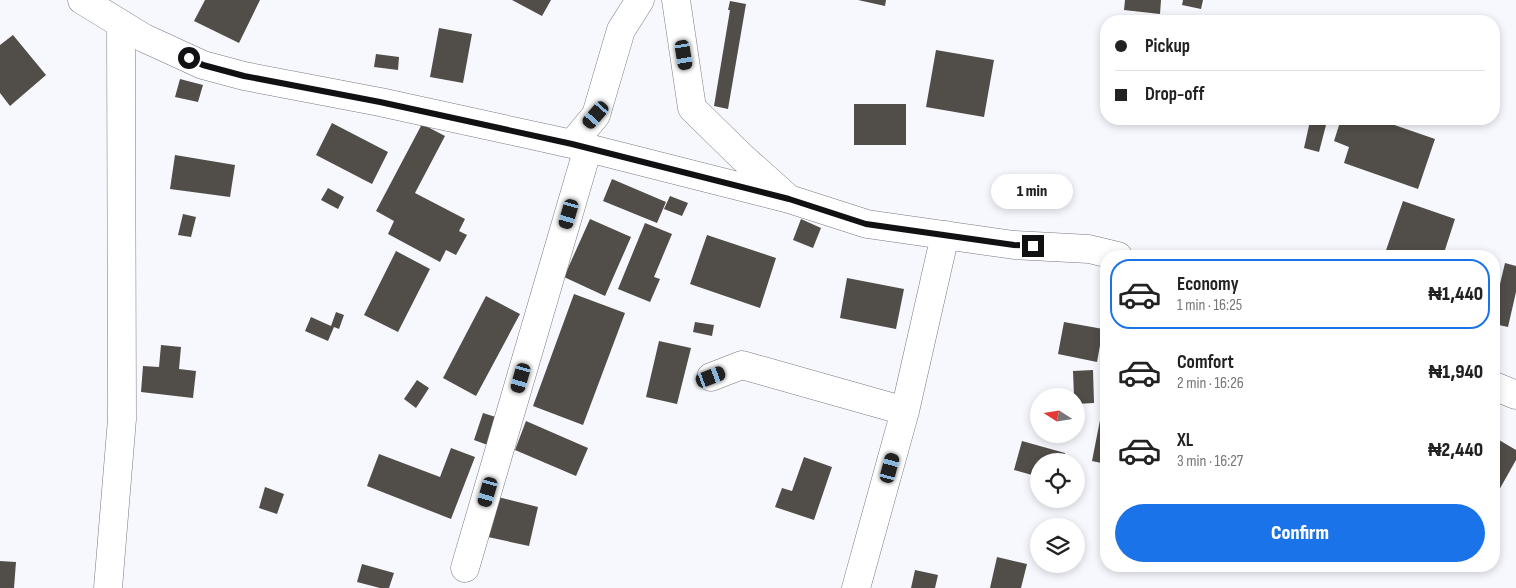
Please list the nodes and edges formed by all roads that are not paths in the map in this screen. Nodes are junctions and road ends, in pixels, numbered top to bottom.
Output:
1 (82, 0) edge
2 (640, 0) edge
3 (676, 0) edge
4 (121, 24) junction
5 (580, 146) junction
6 (789, 199) junction
7 (945, 235) junction
8 (1100, 252) edge
9 (711, 377) dead end
10 (1500, 388) edge
11 (1516, 395) edge
12 (905, 411) junction
13 (465, 568) dead end
14 (108, 588) edge
15 (856, 588) edge

1 - 4 street
2 - 5 street
3 - 6 street
4 - 5 street
4 - 14 street
5 - 6 street
5 - 13 street
6 - 7 street
7 - 8 street
7 - 12 street
9 - 12 street
10 - 11 street
12 - 15 street

